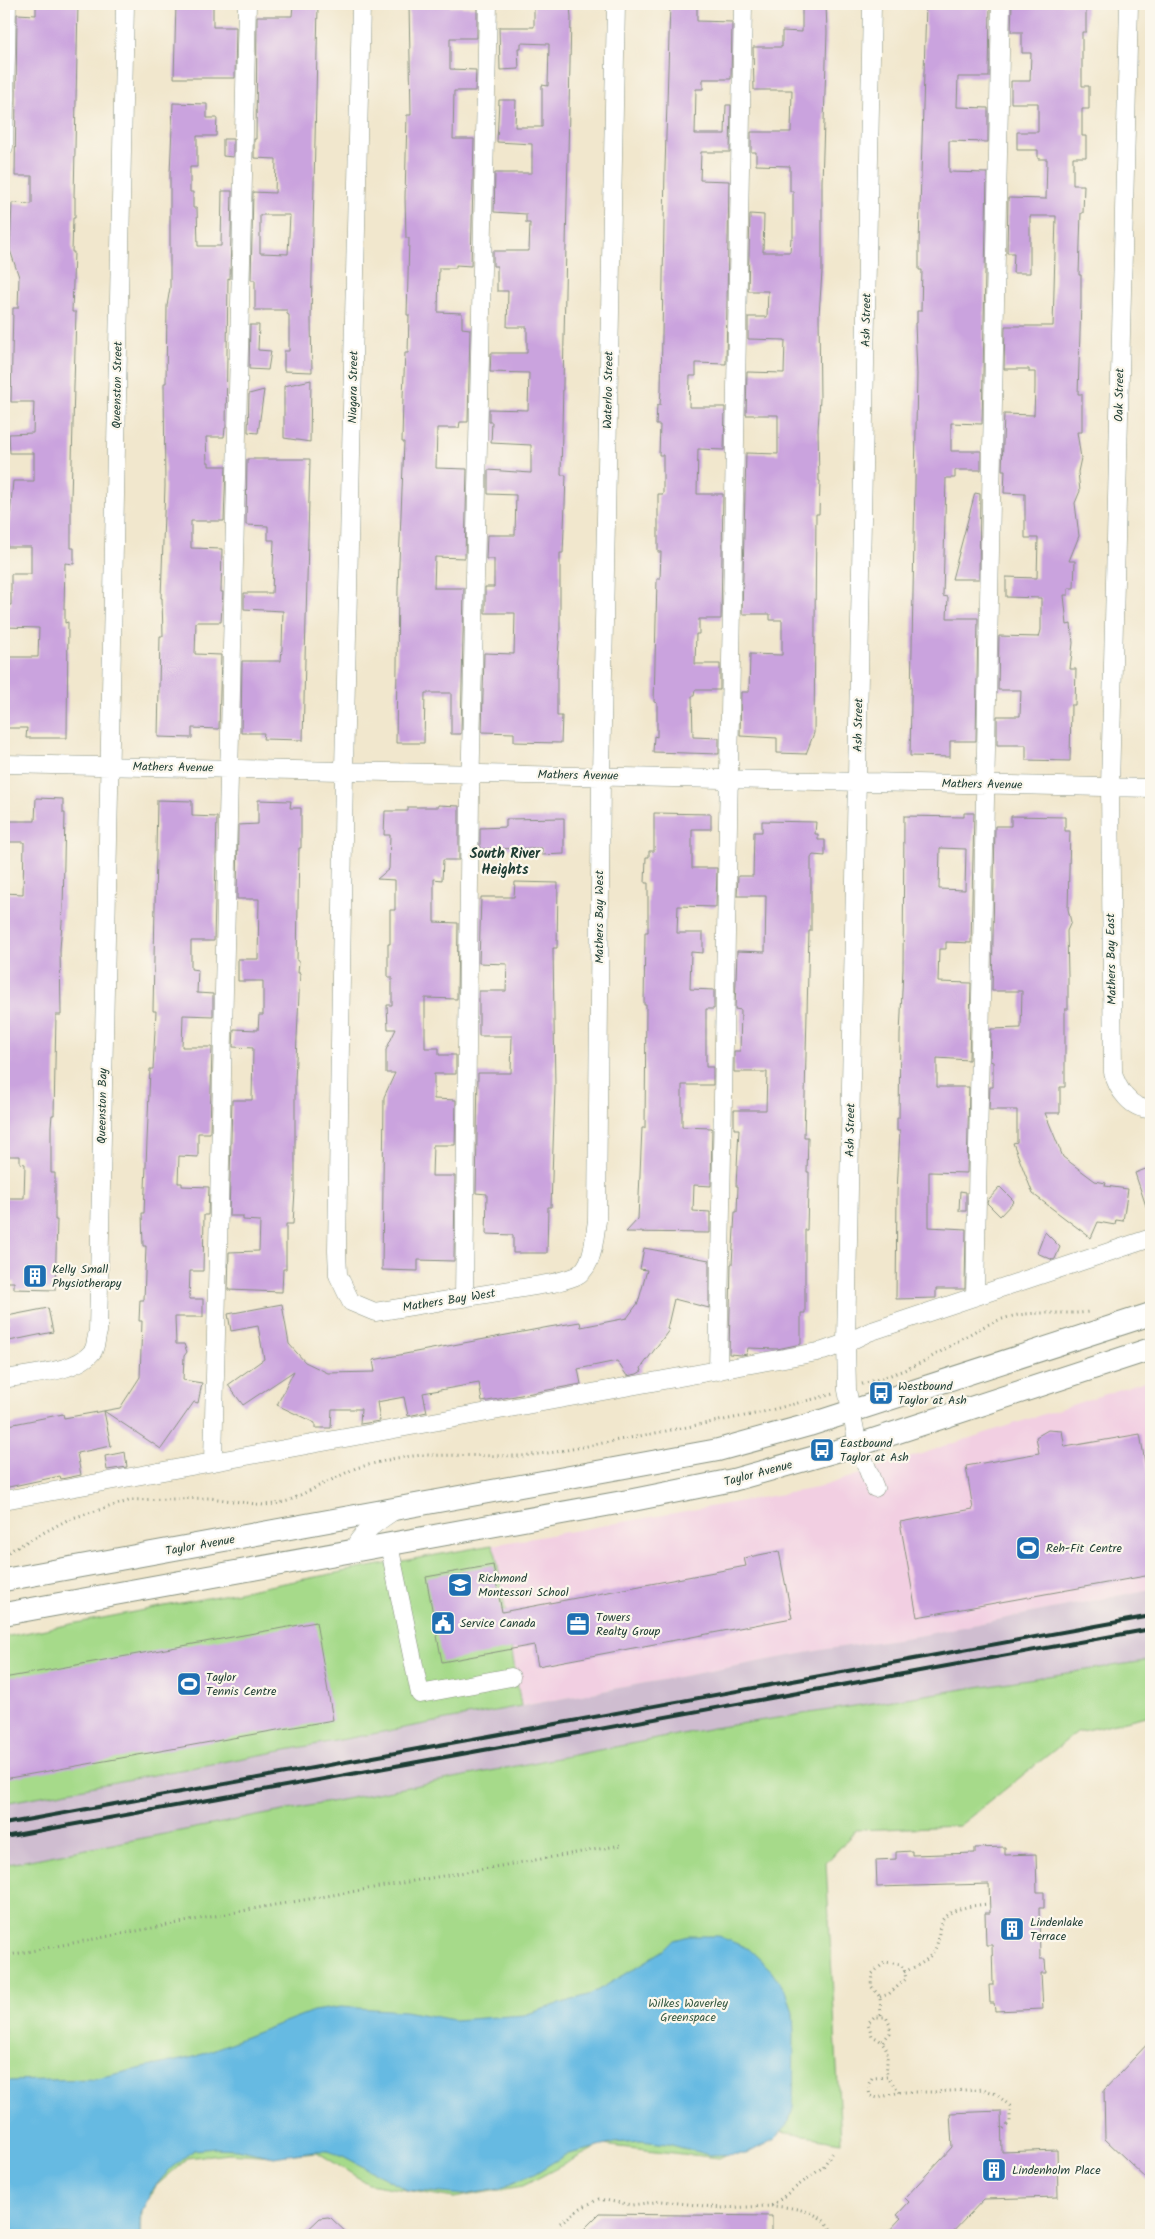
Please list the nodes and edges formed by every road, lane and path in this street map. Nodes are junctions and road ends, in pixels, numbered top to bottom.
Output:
1 (7, 4) edge
2 (125, 4) edge
3 (247, 4) edge
4 (361, 4) edge
5 (488, 4) edge
6 (616, 4) edge
7 (743, 4) edge
8 (872, 4) edge
9 (1001, 4) edge
10 (1129, 4) edge
11 (4, 147) edge
12 (4, 764) edge
13 (108, 766) junction
14 (230, 768) junction
15 (344, 770) junction
16 (471, 773) junction
17 (600, 776) junction
18 (728, 779) junction
19 (857, 782) junction
20 (986, 784) junction
21 (1110, 787) junction
22 (1151, 788) edge
23 (1151, 1109) edge
24 (1151, 1238) edge
25 (975, 1296) junction
26 (464, 1298) junction
27 (1094, 1311) dead end
28 (1151, 1314) edge
29 (846, 1343) junction
30 (1151, 1349) edge
31 (718, 1371) junction
32 (4, 1379) edge
33 (849, 1400) junction
34 (858, 1446) junction
35 (213, 1462) junction
36 (875, 1488) dead end
37 (4, 1500) edge
38 (395, 1510) junction
39 (389, 1545) junction
40 (353, 1551) junction
41 (4, 1554) edge
42 (4, 1580) edge
43 (4, 1614) edge
44 (511, 1677) dead end
45 (622, 1845) dead end
46 (989, 1904) dead end
47 (4, 1956) edge
48 (904, 1972) junction
49 (880, 1997) junction
50 (881, 2016) junction
51 (883, 2041) junction
52 (887, 2077) junction
53 (900, 2092) junction
54 (1002, 2130) dead end
55 (832, 2153) dead end
56 (771, 2206) junction
57 (560, 2223) dead end
58 (834, 2235) edge

1 - 11 street
2 - 13 street, Queenston Street
3 - 14 street
4 - 15 street, Niagara Street
5 - 16 street
6 - 17 street, Waterloo Street
7 - 18 street
8 - 19 street, Ash Street
9 - 20 street
10 - 21 street, Oak Street
12 - 13 street, Mathers Avenue
13 - 14 street, Mathers Avenue
13 - 32 street, Queenston Bay
14 - 15 street, Mathers Avenue
14 - 35 street
15 - 16 street, Mathers Avenue
15 - 26 street, Mathers Bay West
16 - 17 street, Mathers Avenue
16 - 26 street
17 - 18 street, Mathers Avenue
17 - 26 street, Mathers Bay West
18 - 19 street, Mathers Avenue
18 - 31 street
19 - 20 street, Mathers Avenue
19 - 29 street, Ash Street
20 - 21 street, Mathers Avenue
20 - 25 street
21 - 22 street, Mathers Avenue
21 - 23 street, Mathers Bay East
24 - 25 street
25 - 29 street
27 - 33 path
28 - 33 main road, Taylor Avenue
29 - 31 street
29 - 33 street, Ash Street
30 - 34 main road, Taylor Avenue
31 - 35 street
33 - 34 street, Ash Street
33 - 38 main road, Taylor Avenue
33 - 41 path
34 - 36 street, Ash Street
34 - 39 main road, Taylor Avenue
35 - 37 street
38 - 40 street, Taylor Avenue
38 - 42 main road, Taylor Avenue
39 - 40 main road, Taylor Avenue
39 - 44 street
40 - 43 main road, Taylor Avenue
45 - 47 path
46 - 48 path
48 - 49 path
48 - 49 path
49 - 50 path
50 - 51 path
50 - 51 path
51 - 52 path
52 - 53 path
52 - 53 path
53 - 54 path
55 - 56 path
56 - 57 path
56 - 58 path

